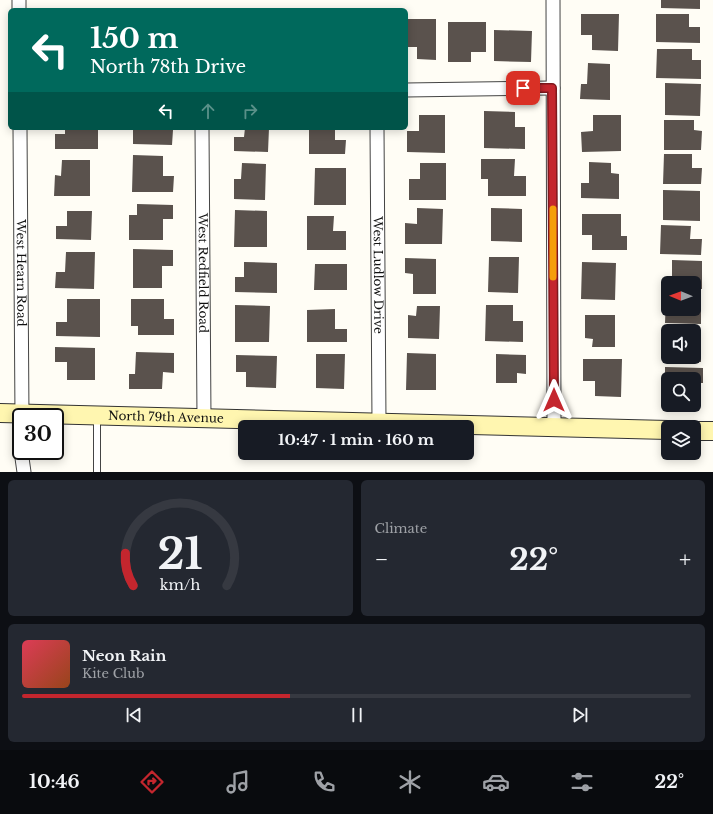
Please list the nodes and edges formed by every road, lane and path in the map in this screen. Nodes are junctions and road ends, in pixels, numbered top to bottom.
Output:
1 (553, 0) edge
2 (552, 88) junction
3 (408, 90) edge
4 (20, 130) edge
5 (202, 130) edge
6 (377, 130) edge
7 (22, 408) edge
8 (0, 413) edge
9 (12, 414) edge
10 (64, 416) edge
11 (96, 416) junction
12 (204, 418) junction
13 (292, 420) edge
14 (379, 420) edge
15 (474, 424) edge
16 (554, 426) junction
17 (661, 430) edge
18 (701, 431) edge
19 (713, 431) edge
20 (22, 460) edge
21 (24, 472) edge
22 (97, 472) edge

1 - 2 street
2 - 3 street
2 - 16 street
4 - 7 street, West Hearn Road
5 - 12 street, West Redfield Road
6 - 14 street, West Ludlow Drive
8 - 9 street, North 79th Avenue
10 - 11 street, North 79th Avenue
11 - 12 street, North 79th Avenue
11 - 22 lane
12 - 13 street, North 79th Avenue
15 - 16 street, North 79th Avenue
16 - 17 street, North 79th Avenue
18 - 19 street
20 - 21 street

